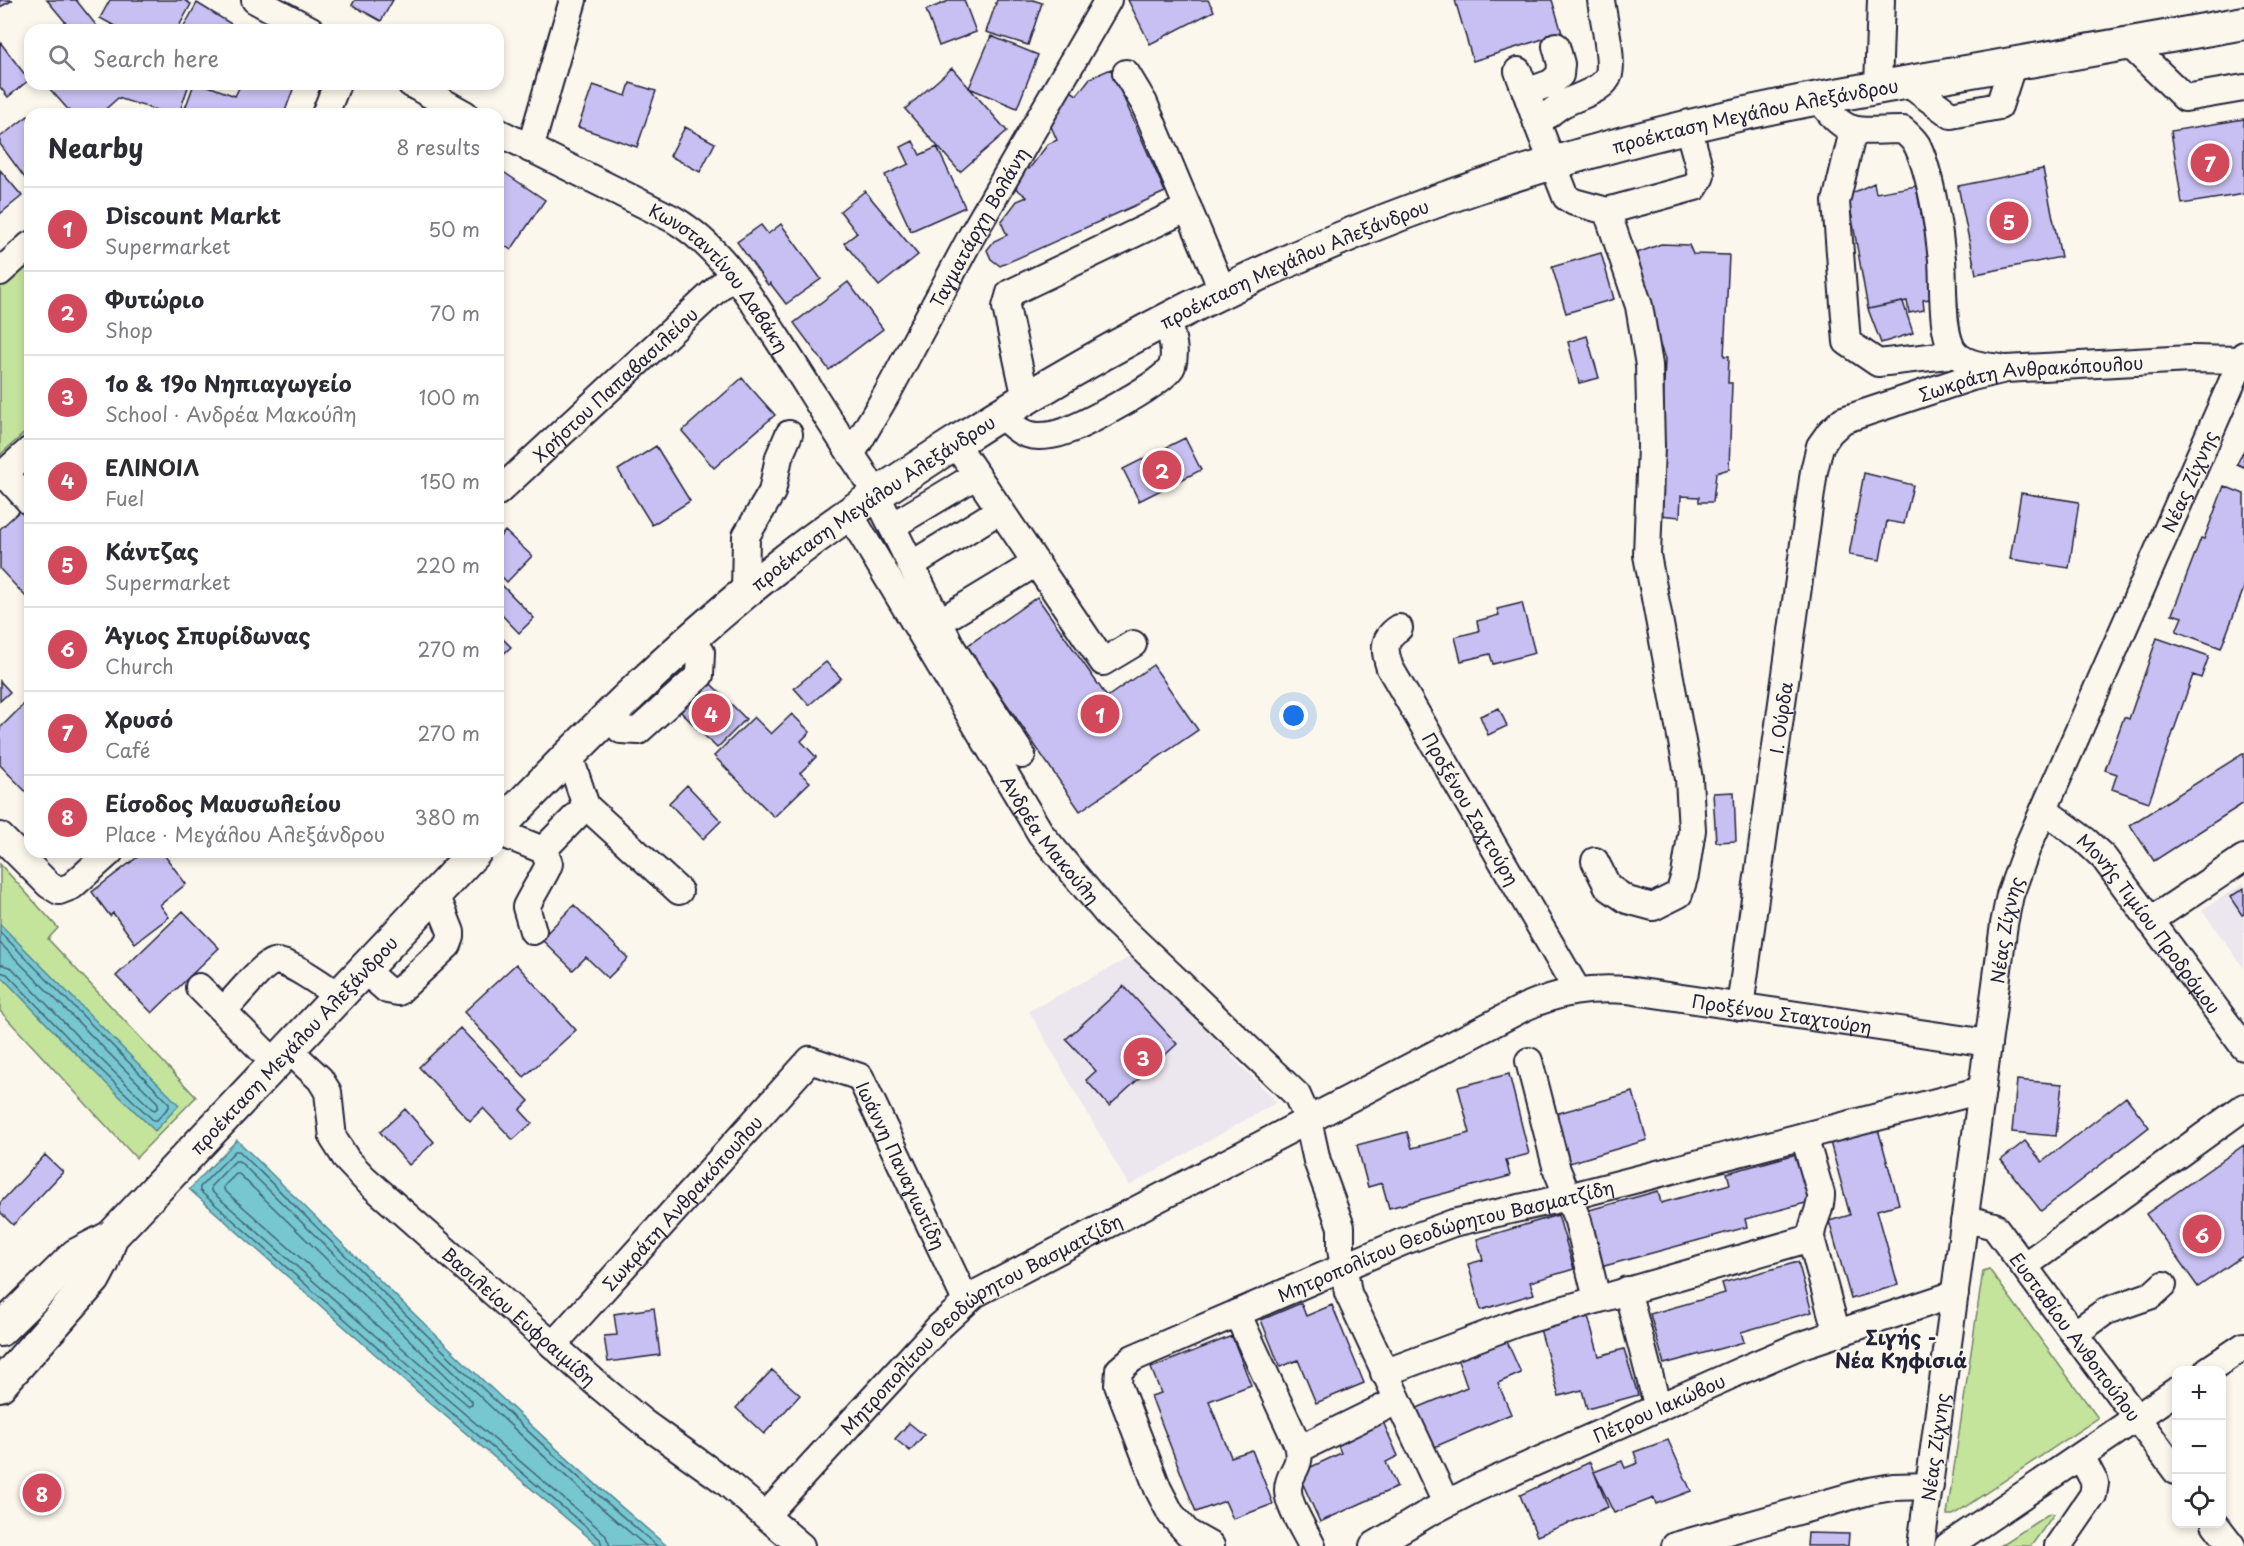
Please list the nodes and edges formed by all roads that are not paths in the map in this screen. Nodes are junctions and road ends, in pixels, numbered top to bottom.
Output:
1 (255, 0) edge
2 (573, 0) edge
3 (1108, 0) edge
4 (1601, 0) edge
5 (1881, 0) edge
6 (2244, 23) edge
7 (300, 24) edge
8 (2128, 43) junction
9 (1556, 46) dead end
10 (2013, 63) junction
11 (1126, 73) dead end
12 (1892, 84) junction
13 (2244, 88) edge
14 (335, 90) edge
15 (422, 90) edge
16 (1819, 98) junction
17 (327, 108) edge
18 (454, 108) edge
19 (1537, 123) junction
20 (1688, 127) junction
21 (1853, 131) junction
22 (504, 135) edge
23 (530, 149) junction
24 (1552, 164) junction
25 (1188, 208) junction
26 (1607, 211) junction
27 (24, 250) edge
28 (0, 272) edge
29 (732, 275) junction
30 (1223, 292) junction
31 (1167, 320) junction
32 (1956, 354) junction
33 (2243, 358) edge
34 (2006, 369) junction
35 (1013, 406) junction
36 (1830, 432) joint
37 (789, 435) dead end
38 (955, 443) junction
39 (24, 455) edge
40 (852, 455) junction
41 (2, 475) edge
42 (977, 475) junction
43 (504, 486) edge
44 (876, 494) junction
45 (24, 496) edge
46 (1000, 510) junction
47 (849, 513) junction
48 (892, 526) junction
49 (1036, 563) junction
50 (911, 565) junction
51 (745, 593) junction
52 (939, 622) junction
53 (1399, 628) dead end
54 (1133, 644) dead end
55 (701, 652) dead end
56 (621, 730) dead end
57 (569, 755) junction
58 (1022, 755) dead end
59 (586, 806) junction
60 (2044, 810) junction
61 (504, 824) edge
62 (504, 833) edge
63 (0, 836) edge
64 (543, 850) junction
65 (103, 858) edge
66 (470, 858) edge
67 (2244, 858) edge
68 (1595, 861) dead end
69 (679, 891) dead end
70 (436, 894) junction
71 (2151, 921) junction
72 (533, 931) dead end
73 (364, 970) junction
74 (199, 987) dead end
75 (1577, 990) junction
76 (339, 996) junction
77 (1740, 1007) junction
78 (223, 1011) junction
79 (1988, 1043) junction
80 (2244, 1047) edge
81 (810, 1060) joint
82 (1529, 1061) dead end
83 (273, 1065) junction
84 (1982, 1090) junction
85 (2244, 1107) edge
86 (1308, 1120) junction
87 (1804, 1136) junction
88 (1568, 1197) junction
89 (1964, 1222) junction
90 (111, 1237) junction
91 (1812, 1238) junction
92 (2024, 1266) junction
93 (1344, 1267) junction
94 (2163, 1285) dead end
95 (1627, 1290) junction
96 (1955, 1294) junction
97 (1597, 1299) junction
98 (966, 1301) junction
99 (1236, 1313) junction
100 (0, 1330) edge
101 (1837, 1334) junction
102 (2074, 1334) junction
103 (552, 1345) junction
104 (2244, 1346) edge
105 (2215, 1366) edge
106 (1384, 1373) junction
107 (0, 1385) edge
108 (2172, 1395) edge
109 (1397, 1401) junction
110 (1658, 1408) junction
111 (2137, 1418) junction
112 (1299, 1449) junction
113 (2080, 1456) junction
114 (2172, 1466) edge
115 (1930, 1486) junction
116 (1446, 1503) junction
117 (766, 1515) junction
118 (2218, 1528) edge
119 (801, 1546) edge
120 (1211, 1546) edge
121 (1312, 1546) edge
122 (1373, 1546) edge
123 (1675, 1546) edge
124 (1921, 1546) edge
125 (1948, 1546) edge
126 (2058, 1546) edge
127 (2232, 1546) edge

1 - 7 street
2 - 23 street
3 - 40 street, Ταγματάρχη Βολάνη
4 - 19 street
5 - 12 street
6 - 8 main road, προέκταση Μεγάλου Αλεξάνδρου
8 - 10 main road, προέκταση Μεγάλου Αλεξάνδρου
8 - 13 street
9 - 19 street
10 - 12 main road, προέκταση Μεγάλου Αλεξάνδρου
10 - 12 street
11 - 25 street
12 - 16 main road, προέκταση Μεγάλου Αλεξάνδρου
14 - 17 street
15 - 18 street
16 - 20 main road, προέκταση Μεγάλου Αλεξάνδρου
16 - 21 street
19 - 24 street
20 - 24 main road, προέκταση Μεγάλου Αλεξάνδρου
20 - 26 street
21 - 32 street
21 - 32 street
22 - 23 street, Κωνσταντίνου Δαβάκη
23 - 29 street, Κωνσταντίνου Δαβάκη
24 - 26 street
24 - 30 main road, προέκταση Μεγάλου Αλεξάνδρου
25 - 30 street
25 - 35 street
26 - 68 street
27 - 28 street
29 - 40 street, Κωνσταντίνου Δαβάκη
29 - 43 street, Χρήστου Παπαβασιλείου
30 - 31 main road, προέκταση Μεγάλου Αλεξάνδρου
31 - 35 main road, προέκταση Μεγάλου Αλεξάνδρου
31 - 35 street
32 - 34 street
33 - 34 street, Σωκράτη Ανθρακόπουλου
33 - 60 street, Νέας Ζίχνης
34 - 36 street, Σωκράτη Ανθρακόπουλου
35 - 38 main road, προέκταση Μεγάλου Αλεξάνδρου
36 - 77 street, Ι. Ούρδα
37 - 51 street
38 - 42 street
38 - 44 main road, προέκταση Μεγάλου Αλεξάνδρου
39 - 41 street
40 - 44 street, Κωνσταντίνου Δαβάκη
41 - 45 street
42 - 46 street
42 - 48 street
44 - 47 main road, προέκταση Μεγάλου Αλεξάνδρου
44 - 48 street, Κωνσταντίνου Δαβάκη
46 - 49 street
46 - 50 street
47 - 51 main road, προέκταση Μεγάλου Αλεξάνδρου
47 - 86 street, Ανδρέα Μακούλη
48 - 50 street, Κωνσταντίνου Δαβάκη
49 - 52 street
49 - 54 street
50 - 52 street, Κωνσταντίνου Δαβάκη
51 - 57 main road, προέκταση Μεγάλου Αλεξάνδρου
52 - 58 street, Κωνσταντίνου Δαβάκη
53 - 75 street, Προξένου Σαχτούρη
55 - 56 street
57 - 59 street
57 - 61 main road, προέκταση Μεγάλου Αλεξάνδρου
59 - 64 street
59 - 69 street
60 - 71 street, Μονής Τιμίου Προδρόμου
60 - 79 street, Νέας Ζίχνης
62 - 64 street
63 - 65 street
64 - 72 street
66 - 70 main road, προέκταση Μεγάλου Αλεξάνδρου
67 - 71 street
70 - 73 main road, προέκταση Μεγάλου Αλεξάνδρου
70 - 73 street
71 - 80 street, Μονής Τιμίου Προδρόμου
73 - 76 main road, προέκταση Μεγάλου Αλεξάνδρου
74 - 78 street, Βασιλείου Ευφραιμίδη
75 - 77 street, Προξένου Σταχτούρη
75 - 86 street, Μητροπολίτου Θεοδώρητου Βασματζίδη
76 - 78 street
76 - 83 main road, προέκταση Μεγάλου Αλεξάνδρου
77 - 79 street, Προξένου Σταχτούρη
78 - 83 street, Βασιλείου Ευφραιμίδη
79 - 84 street, Νέας Ζίχνης
81 - 98 street, Ιωάννη Παναγιωτίδη
81 - 103 street, Σωκράτη Ανθρακόπουλου
82 - 88 street
83 - 90 main road, προέκταση Μεγάλου Αλεξάνδρου
83 - 103 street, Βασιλείου Ευφραιμίδη
84 - 87 street, Μητροπολίτου Θεοδώρητου Βασματζίδη
84 - 89 street, Νέας Ζίχνης
85 - 92 street
86 - 93 street, Ανδρέα Μακούλη
86 - 98 street, Μητροπολίτου Θεοδώρητου Βασματζίδη
87 - 88 street, Μητροπολίτου Θεοδώρητου Βασματζίδη
87 - 91 street
88 - 93 street, Μητροπολίτου Θεοδώρητου Βασματζίδη
88 - 97 street
89 - 92 street, Ευσταθίου Ανθοπούλου
89 - 96 street, Νέας Ζίχνης
90 - 100 main road
90 - 107 main road
91 - 95 street
91 - 101 street
92 - 102 street, Ευσταθίου Ανθοπούλου
93 - 99 street, Μητροπολίτου Θεοδώρητου Βασματζίδη
93 - 106 street, Ανδρέα Μακούλη
94 - 102 street
95 - 97 street
95 - 110 street
96 - 101 street, Πέτρου Ιακώβου
96 - 115 street, Νέας Ζίχνης
97 - 106 street
98 - 117 street, Μητροπολίτου Θεοδώρητου Βασματζίδη
99 - 112 street
99 - 120 street, Μητροπολίτου Θεοδώρητου Βασματζίδη
101 - 110 street, Πέτρου Ιακώβου
102 - 111 street, Ευσταθίου Ανθοπούλου
103 - 117 street, Βασιλείου Ευφραιμίδη
104 - 105 street
106 - 109 street, Ανδρέα Μακούλη
108 - 111 street
109 - 112 street
109 - 116 street, Ανδρέα Μακούλη
110 - 116 street, Πέτρου Ιακώβου
111 - 113 street
111 - 114 street, Ευσταθίου Ανθοπούλου
112 - 121 street
113 - 125 street
113 - 126 street
115 - 123 street
115 - 124 street, Νέας Ζίχνης
116 - 122 street, Πέτρου Ιακώβου
117 - 119 street, Βασιλείου Ευφραιμίδη
118 - 127 street

